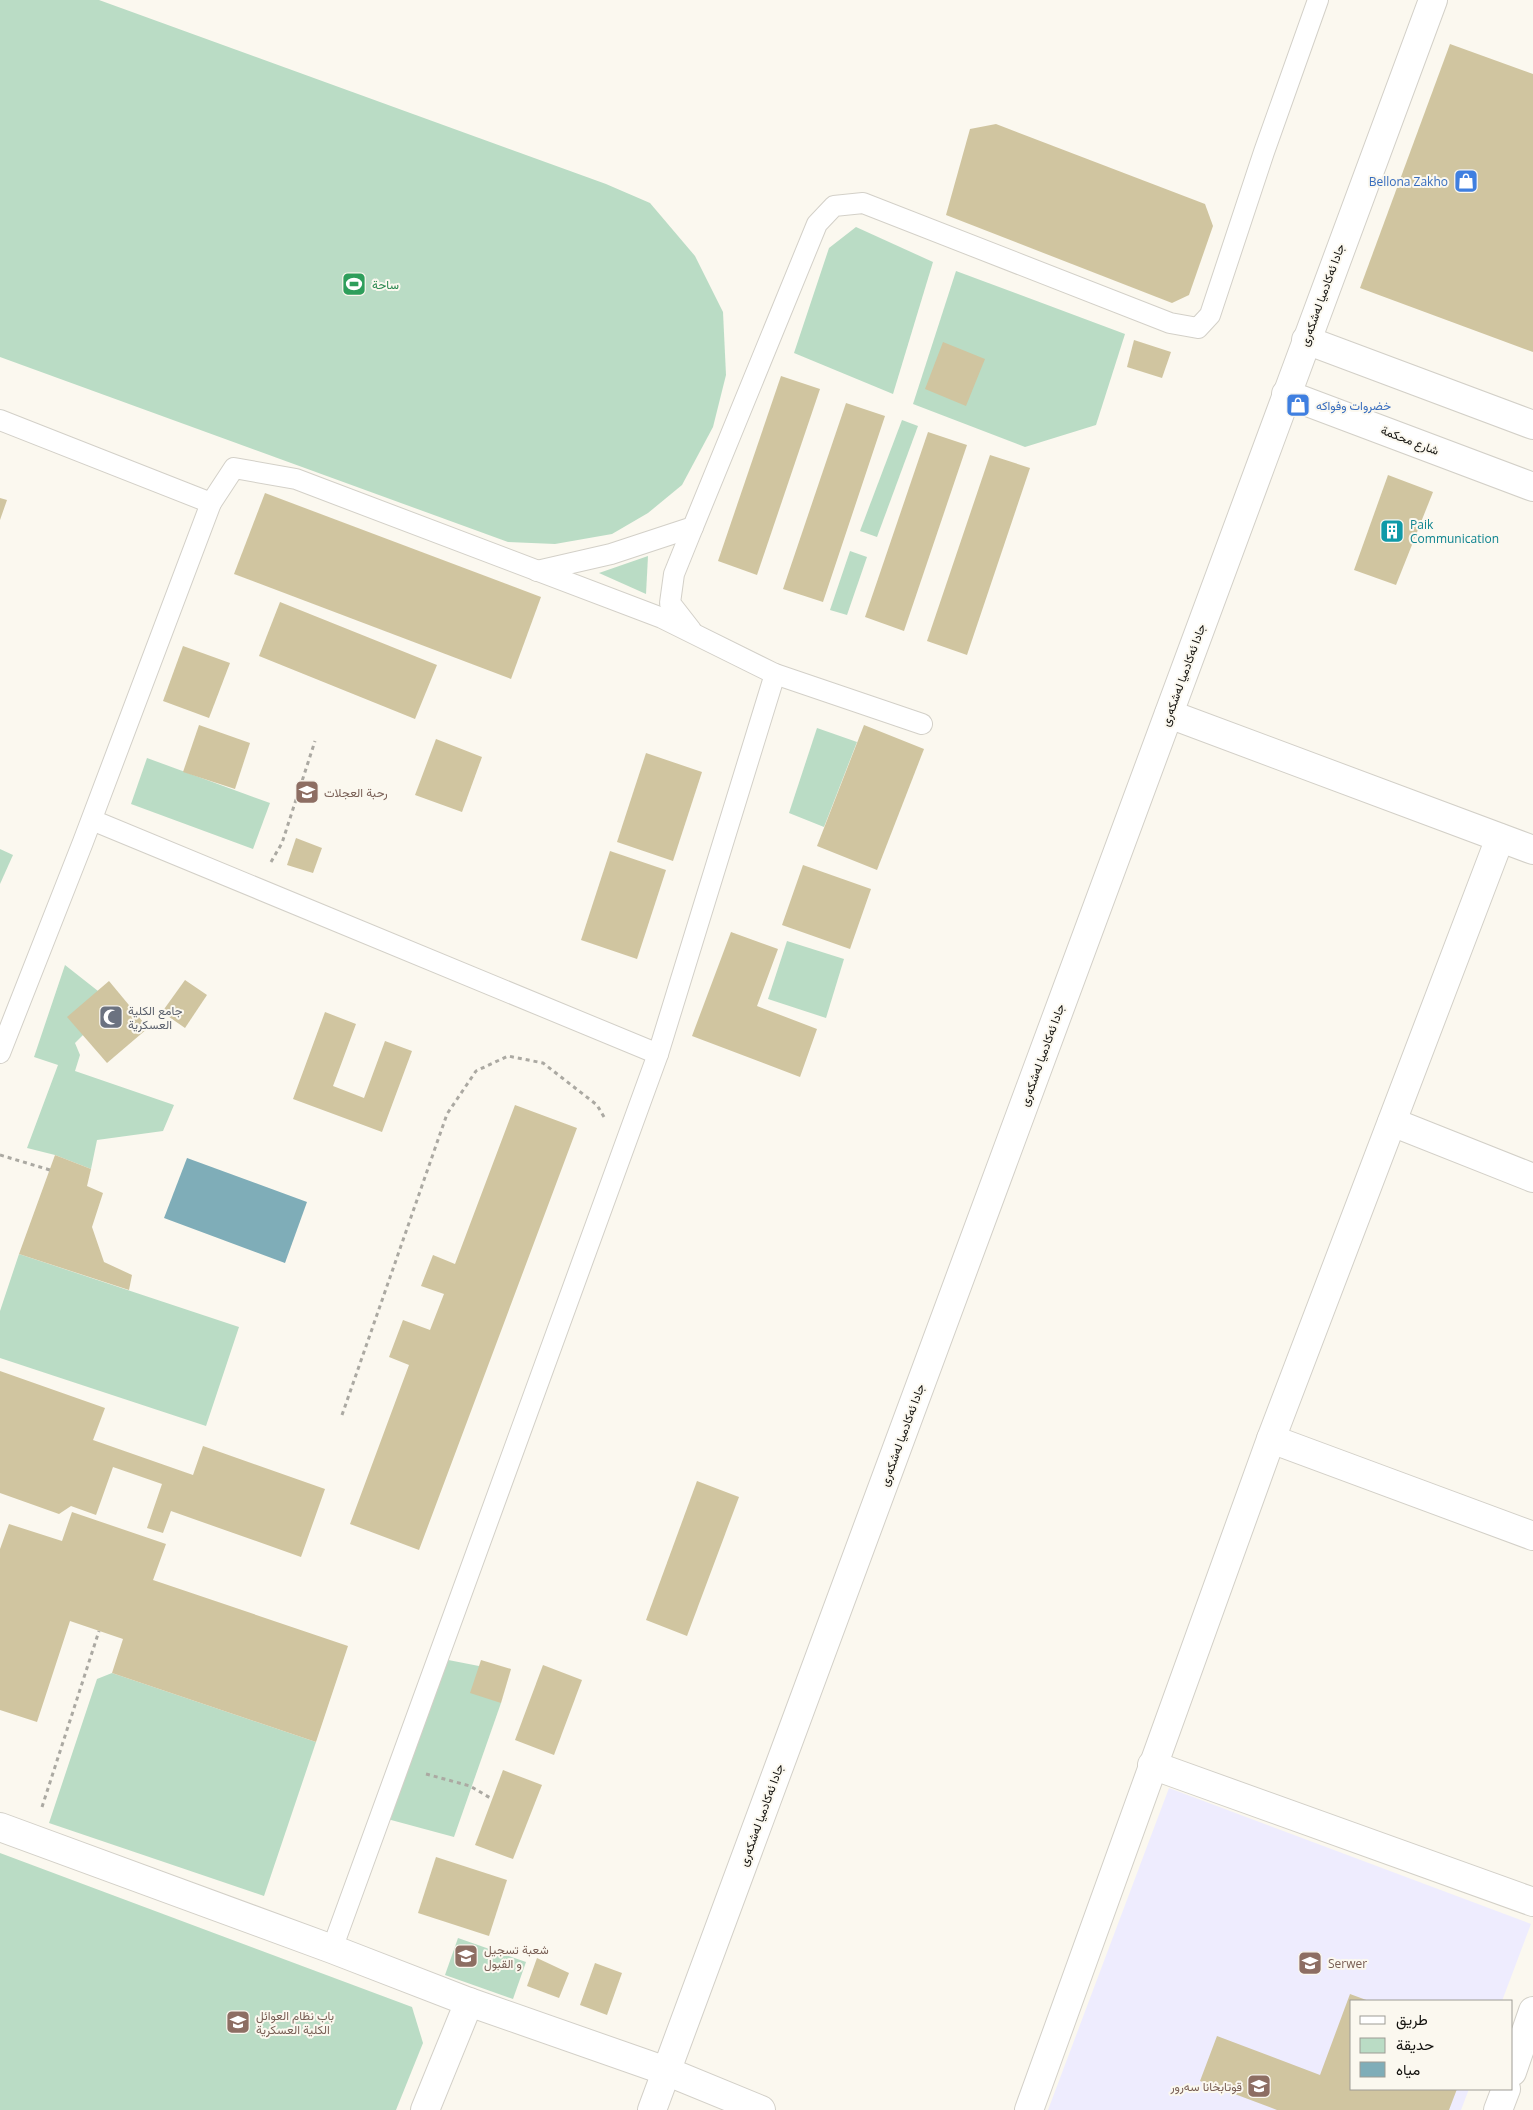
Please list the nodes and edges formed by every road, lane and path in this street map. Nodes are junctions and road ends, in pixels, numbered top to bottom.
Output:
1 (1318, 0) edge
2 (1432, 0) edge
3 (1306, 340) junction
4 (1286, 394) junction
5 (0, 420) edge
6 (1533, 425) edge
7 (1533, 487) edge
8 (211, 503) junction
9 (693, 527) junction
10 (537, 571) junction
11 (693, 634) junction
12 (775, 674) junction
13 (1169, 714) junction
14 (922, 724) dead end
15 (315, 741) dead end
16 (92, 820) junction
17 (1500, 838) junction
18 (1533, 850) edge
19 (225, 875) junction
20 (0, 1053) edge
21 (658, 1054) junction
22 (1392, 1122) junction
23 (623, 1150) junction
24 (0, 1155) edge
25 (50, 1170) dead end
26 (1533, 1178) edge
27 (342, 1415) dead end
28 (1271, 1439) junction
29 (1533, 1536) edge
30 (99, 1632) dead end
31 (1152, 1765) junction
32 (398, 1766) junction
33 (492, 1799) dead end
34 (0, 1827) edge
35 (32, 1838) junction
36 (1533, 1902) edge
37 (332, 1949) junction
38 (468, 2002) junction
39 (1533, 2011) edge
40 (1513, 2069) edge
41 (666, 2071) junction
42 (1506, 2090) edge
43 (425, 2110) edge
44 (652, 2110) edge
45 (761, 2110) edge
46 (1029, 2110) edge
47 (1498, 2110) edge

1 - 9 lane
2 - 3 street, جادا ئه‌كادميا له‌شكه‌رى
3 - 4 street, جادا ئه‌كادميا له‌شكه‌رى
3 - 6 street
4 - 7 street, شارع محكمة
4 - 13 street, جادا ئه‌كادميا له‌شكه‌رى
5 - 8 lane
8 - 10 lane
8 - 16 lane
9 - 10 lane
9 - 11 lane
10 - 11 lane
11 - 12 lane
12 - 14 lane
12 - 21 lane
13 - 17 street
13 - 41 street, جادا ئه‌كادميا له‌شكه‌رى
15 - 19 path
16 - 19 lane
16 - 20 lane
17 - 18 street
17 - 22 street
19 - 21 lane
21 - 23 lane
22 - 26 street
22 - 28 street
23 - 27 path
23 - 32 lane
24 - 25 path
28 - 29 street
28 - 31 street
30 - 35 path
31 - 36 street
31 - 46 street
32 - 33 path
32 - 37 lane
34 - 35 street
35 - 37 street
37 - 38 street
38 - 41 street
38 - 43 street
39 - 40 street
41 - 44 street, جادا ئه‌كادميا له‌شكه‌رى
41 - 45 street
42 - 47 street

